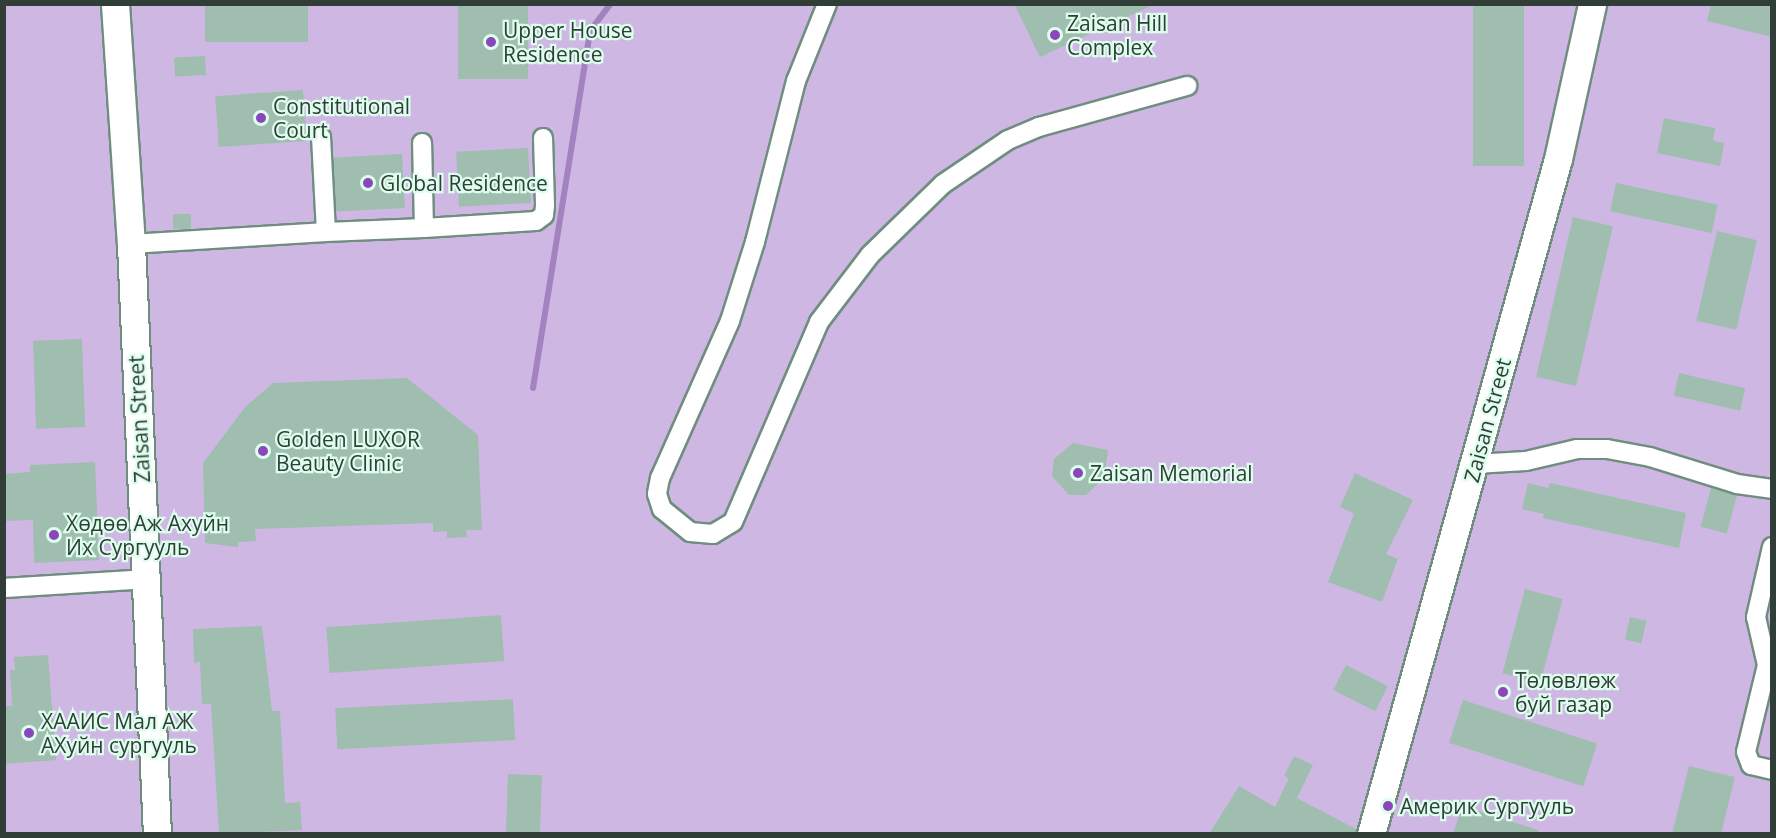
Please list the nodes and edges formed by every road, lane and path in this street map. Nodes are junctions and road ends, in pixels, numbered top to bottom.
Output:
1 (115, 4) edge
2 (827, 4) edge
3 (1592, 4) edge
4 (1186, 86) dead end
5 (321, 137) dead end
6 (543, 138) dead end
7 (422, 143) dead end
8 (424, 228) junction
9 (326, 232) junction
10 (131, 244) junction
11 (1475, 464) junction
12 (1772, 489) edge
13 (1772, 547) edge
14 (148, 579) junction
15 (4, 588) edge
16 (1772, 770) edge
17 (158, 834) edge
18 (1371, 834) edge

1 - 10 main road, Zaisan Street
2 - 4 street
3 - 11 main road, Zaisan Street
5 - 9 street
6 - 8 street
7 - 8 street
8 - 9 street
9 - 10 street
10 - 14 main road, Zaisan Street
11 - 12 street
11 - 18 main road, Zaisan Street
13 - 16 street
14 - 15 street
14 - 17 main road, Zaisan Street

